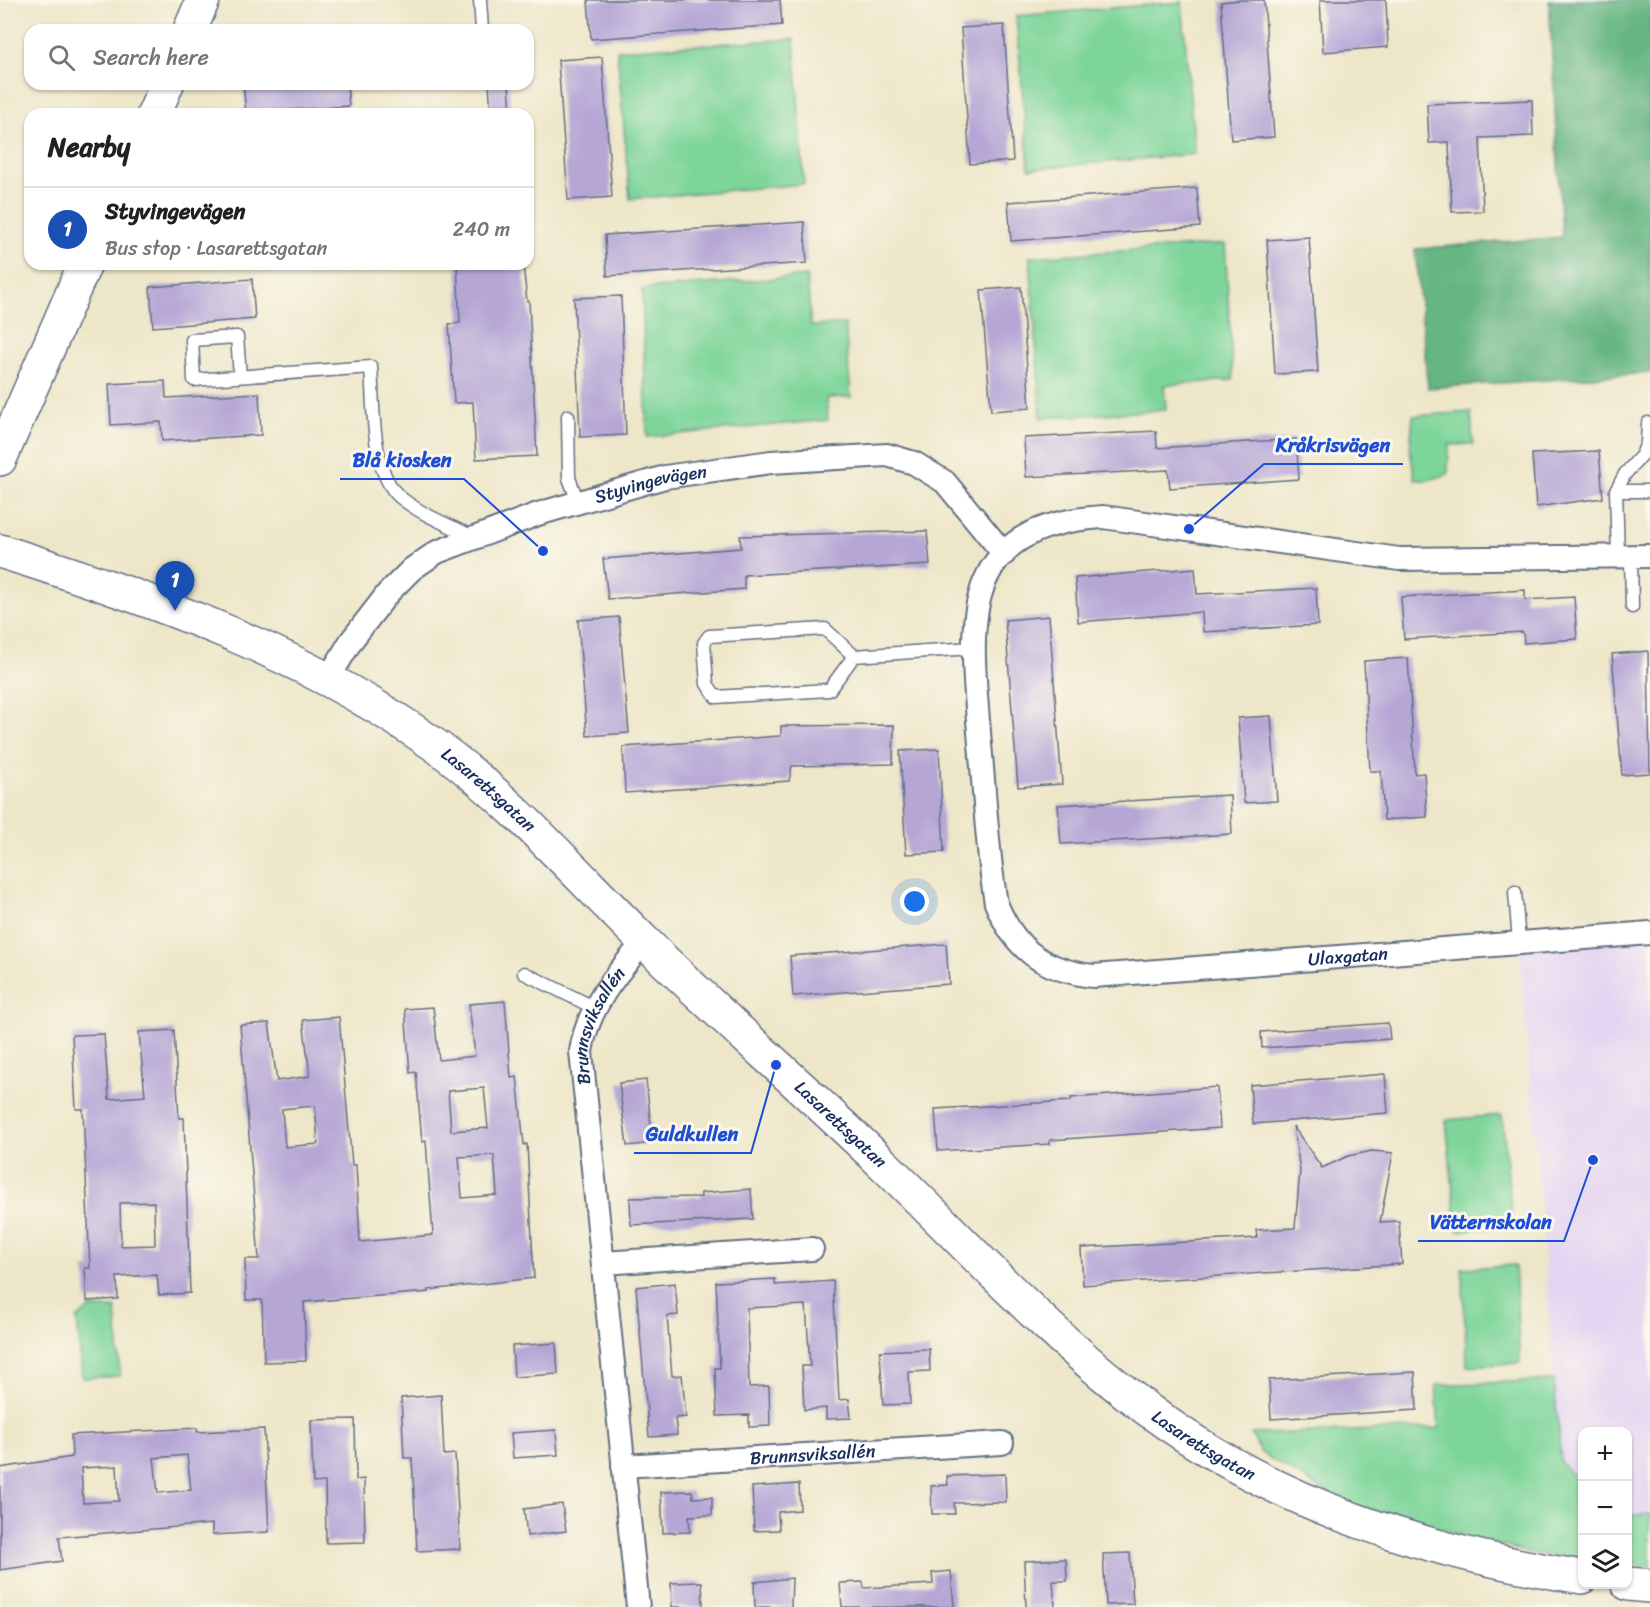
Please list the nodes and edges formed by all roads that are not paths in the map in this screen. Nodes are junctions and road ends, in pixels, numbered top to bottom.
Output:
1 (203, 0) edge
2 (480, 0) edge
3 (193, 24) edge
4 (482, 24) edge
5 (164, 90) edge
6 (157, 108) edge
7 (82, 270) edge
8 (240, 376) junction
9 (568, 416) dead end
10 (1648, 423) dead end
11 (0, 459) edge
12 (1616, 491) junction
13 (1650, 491) edge
14 (578, 502) junction
15 (473, 537) junction
16 (0, 551) edge
17 (1004, 554) junction
18 (1633, 556) edge
19 (1632, 607) dead end
20 (972, 648) junction
21 (854, 656) junction
22 (328, 679) junction
23 (1515, 892) dead end
24 (1650, 933) edge
25 (645, 942) junction
26 (1519, 942) junction
27 (524, 973) dead end
28 (595, 1008) junction
29 (812, 1249) dead end
30 (603, 1263) junction
31 (1002, 1443) dead end
32 (623, 1466) junction
33 (1578, 1576) edge
34 (1632, 1584) edge
35 (1650, 1586) edge
36 (638, 1607) edge

1 - 3 street
2 - 4 lane
5 - 6 street
7 - 11 street
8 - 8 lane
8 - 15 lane
9 - 14 lane
10 - 12 lane
12 - 13 lane
12 - 18 lane
14 - 15 street, Styvingevägen
14 - 17 street, Styvingevägen
15 - 22 street, Styvingevägen
16 - 22 street, Lasarettsgatan
17 - 18 street
17 - 20 street
18 - 19 lane
20 - 21 lane
20 - 26 street, Ulaxgatan
21 - 21 lane
22 - 25 street, Lasarettsgatan
23 - 26 lane
24 - 26 street, Ulaxgatan
25 - 28 street, Brunnsviksallén
25 - 33 street, Lasarettsgatan
27 - 28 lane
28 - 30 street, Brunnsviksallén
29 - 30 street
30 - 32 street, Brunnsviksallén
31 - 32 street, Brunnsviksallén
32 - 36 street, Brunnsviksallén
34 - 35 street

